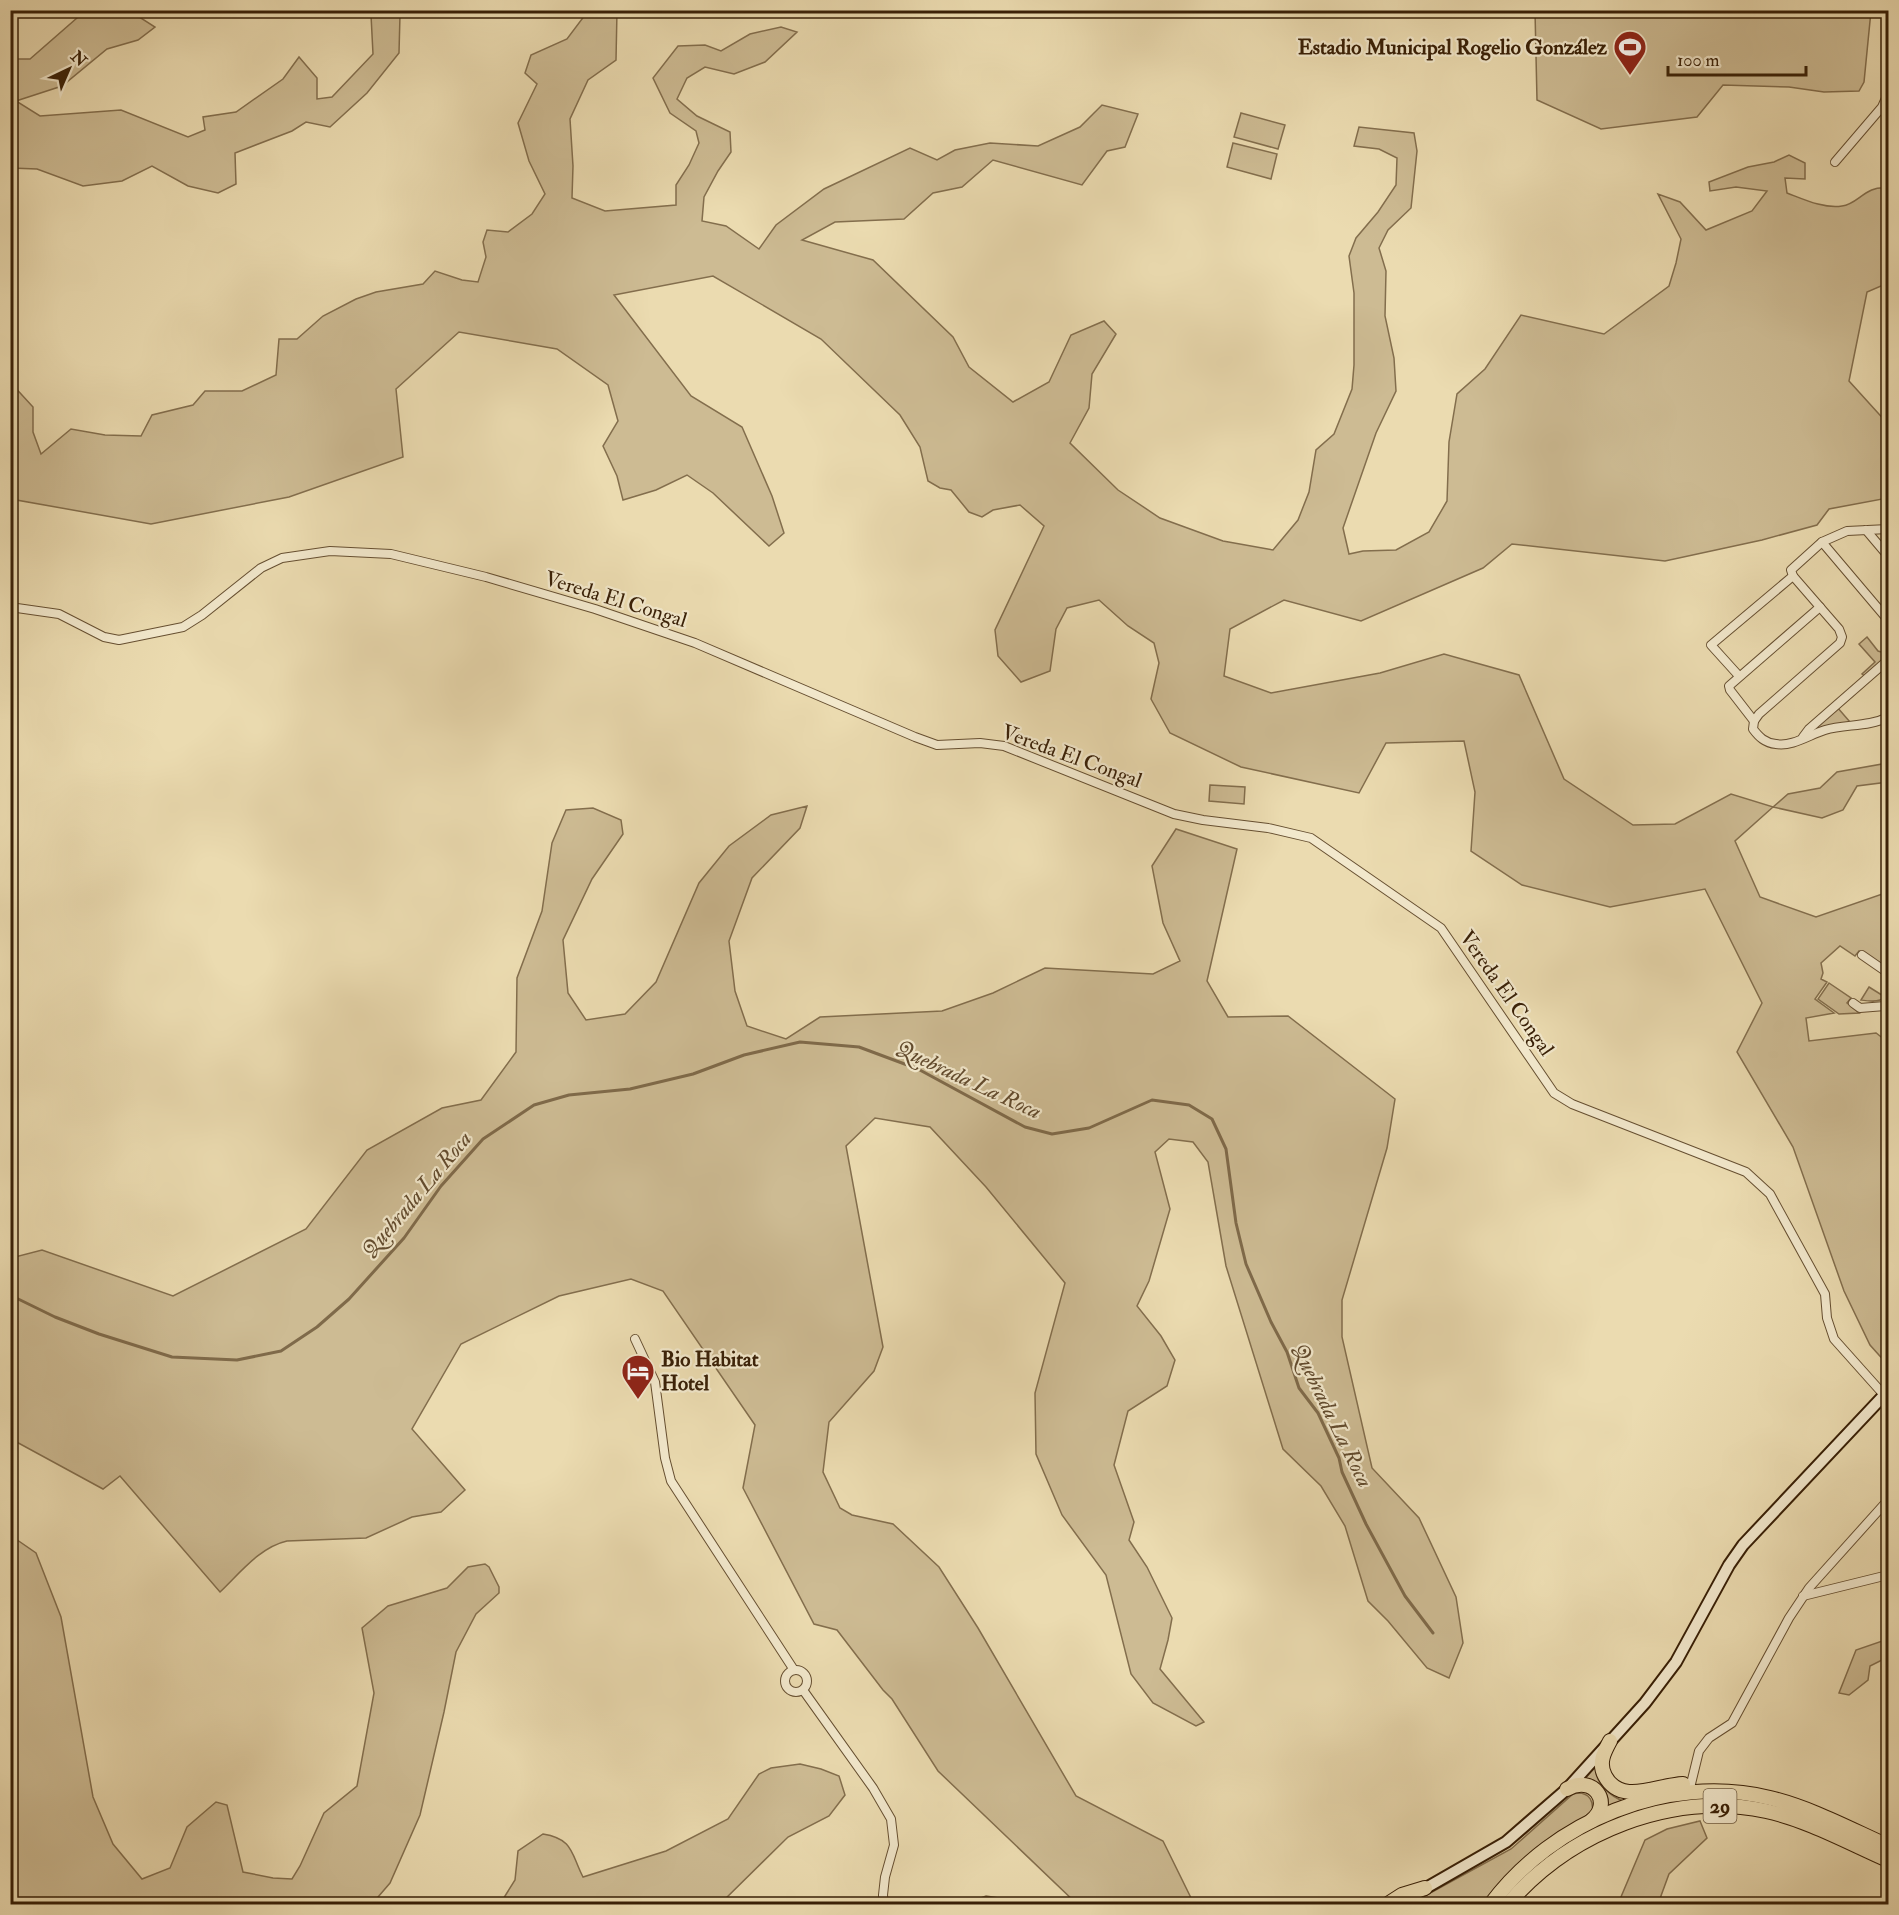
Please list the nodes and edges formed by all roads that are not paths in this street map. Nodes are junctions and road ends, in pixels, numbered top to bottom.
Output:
1 (1188, 10) edge
2 (1211, 10) edge
3 (1888, 37) edge
4 (1835, 162) dead end
5 (1888, 529) edge
6 (1866, 530) junction
7 (1822, 542) junction
8 (1888, 556) edge
9 (1793, 576) junction
10 (10, 607) edge
11 (1820, 607) junction
12 (1888, 620) edge
13 (1888, 660) edge
14 (1739, 676) junction
15 (1888, 717) edge
16 (1754, 721) junction
17 (1802, 738) junction
18 (1862, 955) dead end
19 (1888, 973) edge
20 (1853, 1003) dead end
21 (1887, 1005) edge
22 (635, 1339) dead end
23 (1886, 1393) edge
24 (1888, 1500) edge
25 (1888, 1575) edge
26 (1803, 1596) junction
27 (794, 1670) junction
28 (803, 1689) junction
29 (1610, 1741) junction
30 (1690, 1788) junction
31 (1567, 1790) junction
32 (1590, 1822) junction
33 (1888, 1846) edge
34 (1888, 1860) edge
35 (1425, 1888) junction
36 (884, 1905) edge
37 (1388, 1905) edge
38 (1398, 1905) edge
39 (1491, 1905) edge
40 (1508, 1905) edge

1 - 2 main road
3 - 4 street
5 - 6 street
6 - 7 street
6 - 8 street
7 - 9 street
7 - 12 street
9 - 11 street
9 - 14 street
10 - 23 street, Vereda El Congal
11 - 14 street
11 - 16 street
13 - 17 street
14 - 16 street
15 - 17 street
16 - 17 street
18 - 19 street
20 - 21 street
22 - 27 street
23 - 29 main road
24 - 26 street
25 - 26 street
26 - 30 street
27 - 28 street
27 - 28 street
28 - 36 street
29 - 30 highway
29 - 31 main road
30 - 32 highway, 29
30 - 33 highway, 29
31 - 32 highway
31 - 35 main road
32 - 39 highway, 29
34 - 40 highway, 29
35 - 37 highway
35 - 38 main road

